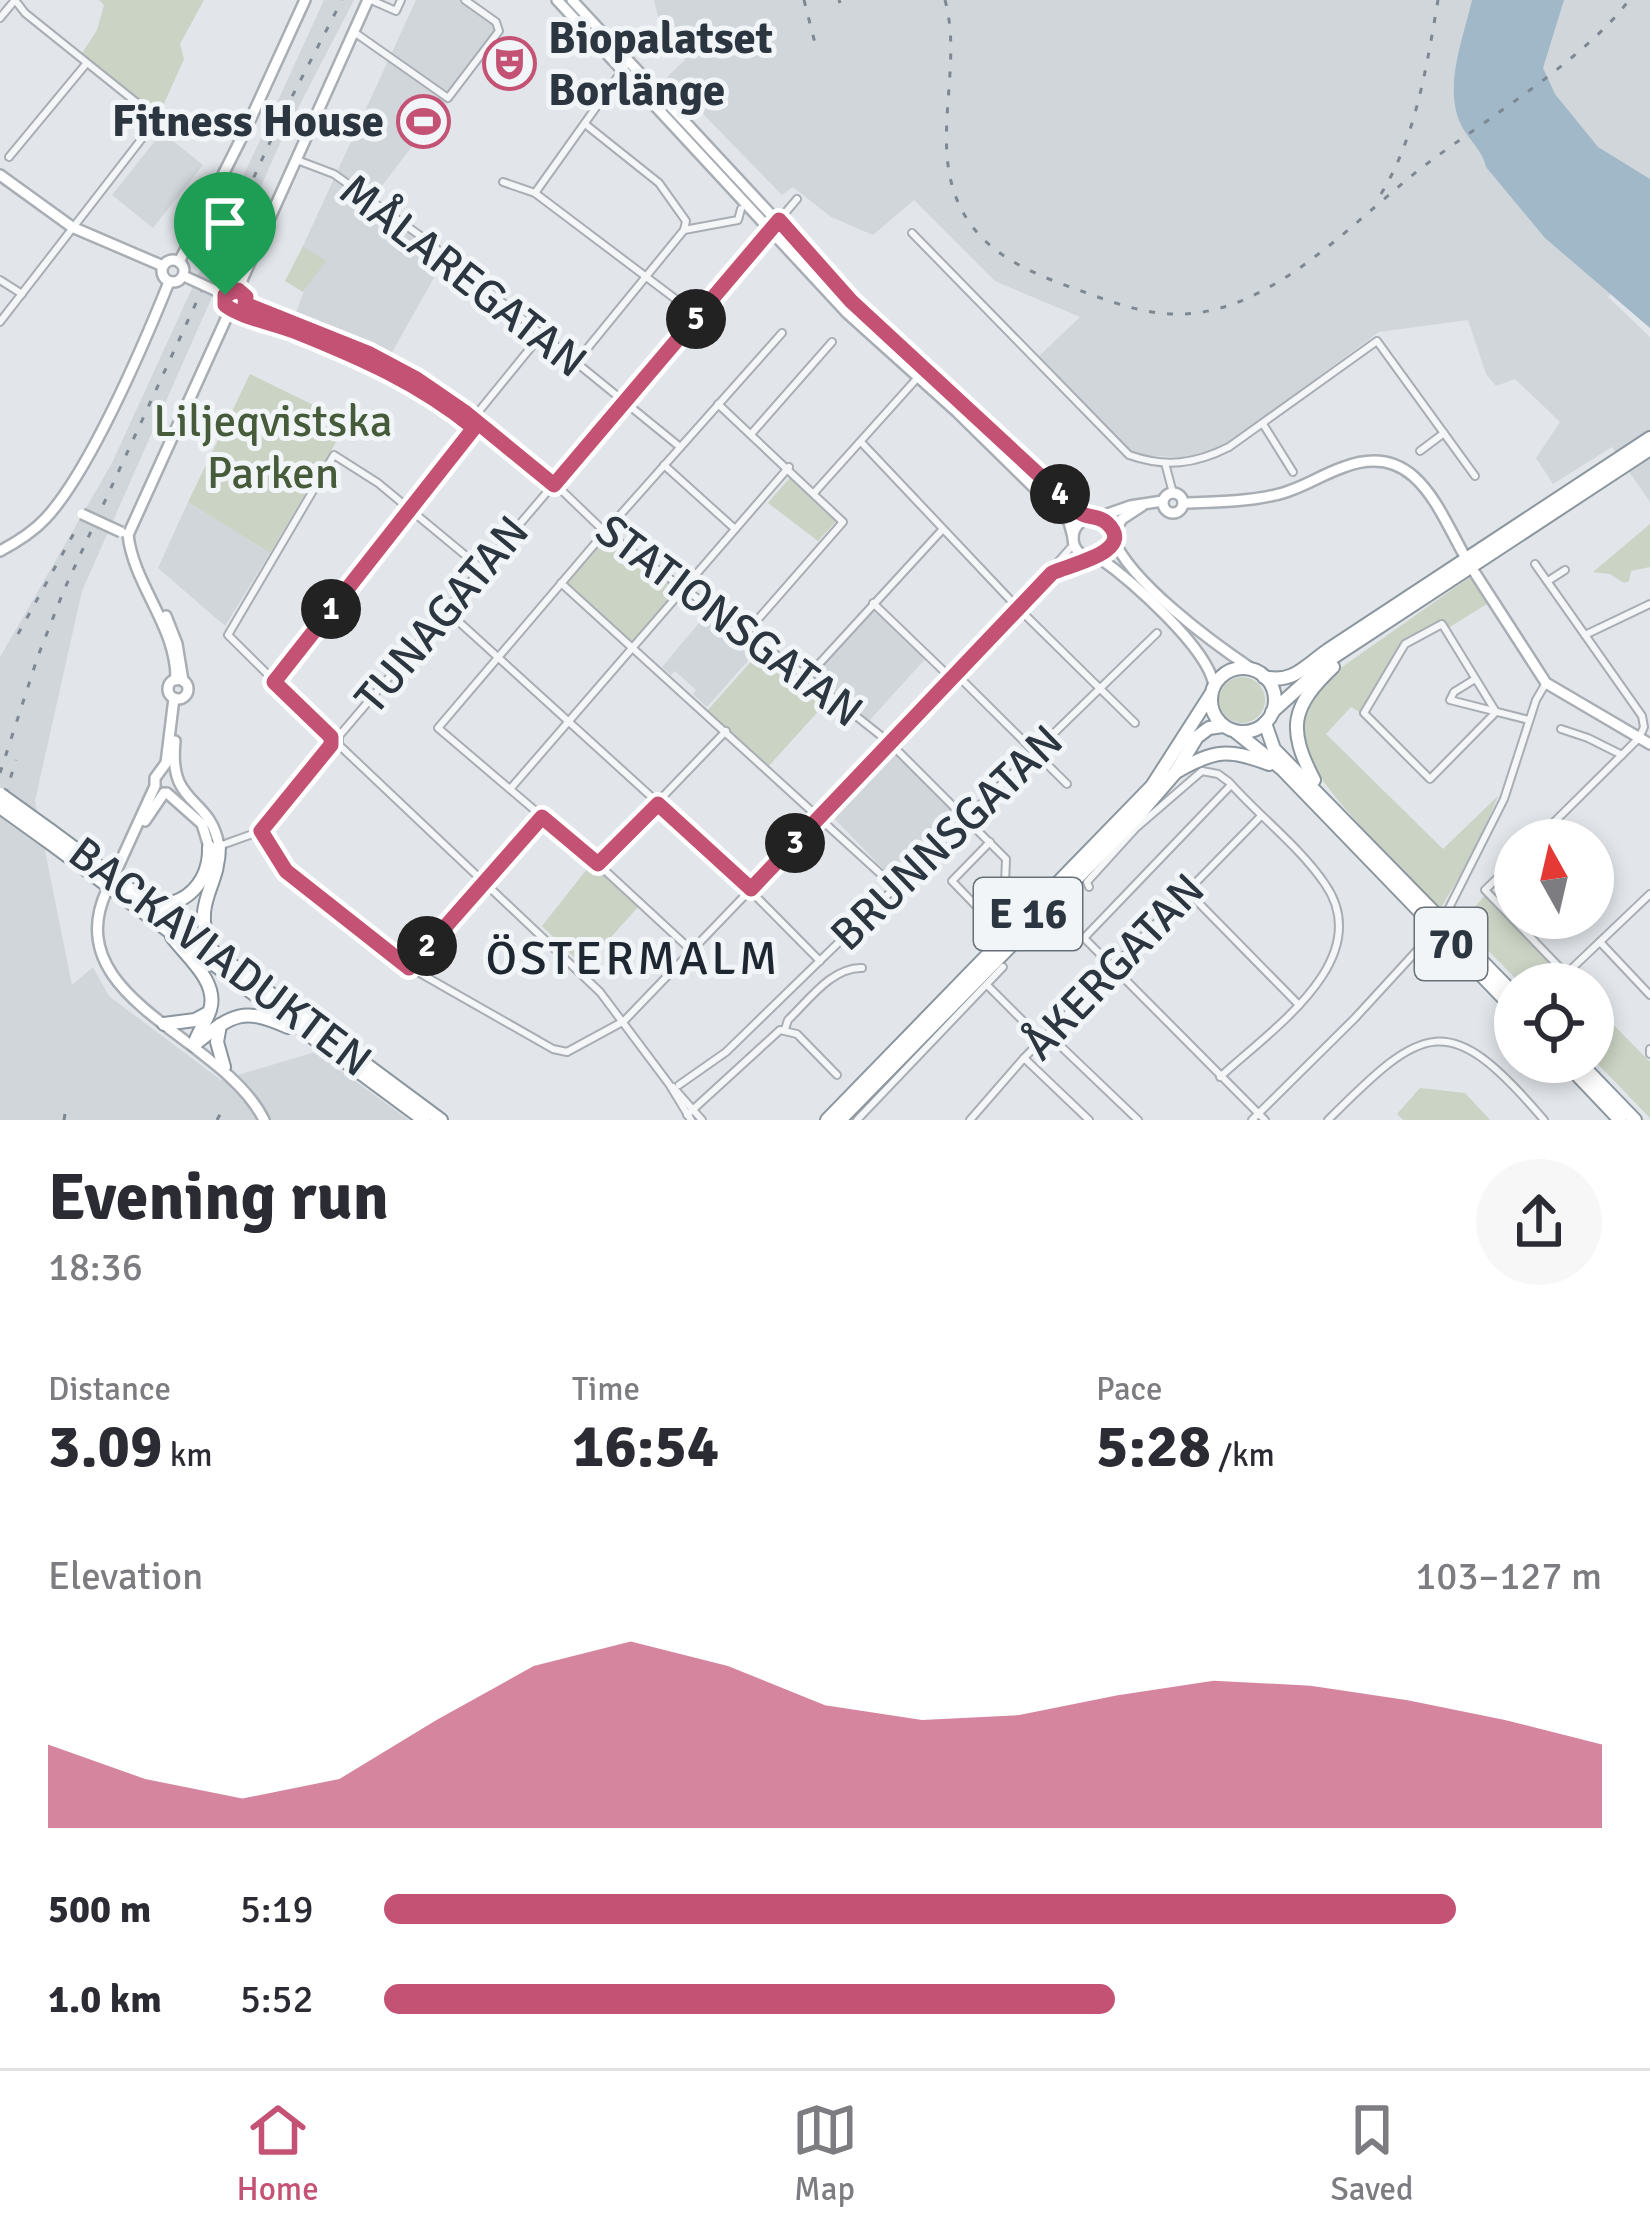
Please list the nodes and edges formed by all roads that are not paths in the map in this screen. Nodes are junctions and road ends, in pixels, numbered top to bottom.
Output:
1 (15, 0) edge
2 (305, 0) edge
3 (369, 0) edge
4 (401, 0) edge
5 (464, 0) edge
6 (557, 0) edge
7 (572, 0) edge
8 (0, 18) edge
9 (354, 32) junction
10 (86, 64) junction
11 (626, 65) junction
12 (585, 124) junction
13 (9, 157) dead end
14 (297, 160) junction
15 (0, 175) edge
16 (503, 182) dead end
17 (535, 194) junction
18 (797, 199) dead end
19 (741, 209) dead end
20 (779, 220) junction
21 (72, 227) junction
22 (684, 230) junction
23 (770, 230) junction
24 (912, 233) dead end
25 (179, 262) junction
26 (163, 266) junction
27 (184, 276) junction
28 (646, 277) junction
29 (0, 280) edge
30 (169, 282) junction
31 (238, 290) junction
32 (22, 294) junction
33 (223, 294) junction
34 (238, 308) junction
35 (698, 316) junction
36 (0, 322) edge
37 (782, 333) dead end
38 (541, 335) junction
39 (832, 342) dead end
40 (576, 362) junction
41 (922, 373) junction
42 (625, 402) junction
43 (718, 404) junction
44 (473, 423) junction
45 (1262, 424) junction
46 (1444, 433) junction
47 (752, 434) junction
48 (1650, 438) edge
49 (860, 442) junction
50 (680, 447) junction
51 (1650, 449) edge
52 (1420, 451) dead end
53 (1165, 463) junction
54 (664, 465) junction
55 (1615, 466) junction
56 (788, 467) junction
57 (1293, 472) dead end
58 (1475, 476) dead end
59 (554, 485) junction
60 (814, 493) junction
61 (1168, 497) junction
62 (1183, 503) junction
63 (59, 504) junction
64 (1147, 504) junction
65 (410, 509) junction
66 (1093, 518) junction
67 (735, 529) junction
68 (942, 530) junction
69 (604, 532) junction
70 (125, 533) junction
71 (1113, 536) junction
72 (1074, 541) junction
73 (0, 551) edge
74 (1463, 553) dead end
75 (1094, 558) junction
76 (1535, 564) dead end
77 (482, 569) junction
78 (1565, 571) dead end
79 (1052, 573) junction
80 (1475, 573) dead end
81 (1548, 581) junction
82 (561, 583) junction
83 (683, 588) junction
84 (873, 603) junction
85 (1650, 604) edge
86 (1018, 608) junction
87 (448, 610) junction
88 (1157, 633) dead end
89 (745, 634) junction
90 (1370, 634) junction
91 (1585, 635) junction
92 (634, 645) junction
93 (497, 659) junction
94 (1258, 673) junction
95 (807, 676) junction
96 (955, 678) junction
97 (1475, 679) junction
98 (274, 682) junction
99 (1546, 683) junction
100 (1100, 690) junction
101 (1213, 690) junction
102 (178, 698) junction
103 (1496, 712) junction
104 (1269, 718) junction
105 (1529, 720) junction
106 (568, 722) junction
107 (1135, 723) dead end
108 (1229, 729) junction
109 (1561, 729) dead end
110 (726, 731) junction
111 (1639, 738) junction
112 (335, 741) junction
113 (890, 743) junction
114 (1650, 744) edge
115 (1034, 751) junction
116 (1622, 755) junction
117 (1282, 770) junction
118 (162, 771) junction
119 (1175, 772) junction
120 (176, 779) junction
121 (1066, 784) dead end
122 (1231, 784) junction
123 (511, 788) junction
124 (162, 791) junction
125 (1321, 793) junction
126 (0, 794) edge
127 (184, 804) junction
128 (658, 804) junction
129 (0, 807) edge
130 (153, 809) junction
131 (542, 817) junction
132 (821, 817) junction
133 (1261, 817) junction
134 (965, 818) junction
135 (1557, 819) edge
136 (261, 831) junction
137 (48, 835) junction
138 (990, 842) junction
139 (214, 846) junction
140 (123, 856) junction
141 (598, 864) junction
142 (117, 869) dead end
143 (482, 881) junction
144 (896, 887) junction
145 (1089, 887) dead end
146 (751, 889) junction
147 (107, 890) dead end
148 (1188, 892) junction
149 (1650, 894) edge
150 (152, 904) junction
151 (1449, 908) dead end
152 (164, 926) junction
153 (1434, 932) dead end
154 (1533, 939) edge
155 (1600, 942) junction
156 (211, 949) junction
157 (691, 950) junction
158 (820, 961) junction
159 (409, 968) junction
160 (862, 968) dead end
161 (1004, 968) dead end
162 (1114, 969) junction
163 (1494, 973) edge
164 (987, 985) junction
165 (1494, 988) edge
166 (1650, 995) edge
167 (1299, 1005) junction
168 (209, 1012) junction
169 (624, 1021) junction
170 (164, 1024) junction
171 (220, 1024) junction
172 (785, 1029) junction
173 (1045, 1037) junction
174 (313, 1039) junction
175 (194, 1045) junction
176 (1024, 1058) junction
177 (224, 1067) junction
178 (838, 1075) dead end
179 (1220, 1077) junction
180 (1584, 1083) edge
181 (1600, 1083) edge
182 (674, 1084) junction
183 (691, 1115) edge
184 (1259, 1118) edge
185 (1334, 1118) edge
186 (265, 1120) edge
187 (424, 1120) edge
188 (441, 1120) edge
189 (702, 1120) edge
190 (827, 1120) edge
191 (841, 1120) edge
192 (857, 1120) edge
193 (970, 1120) edge
194 (1090, 1120) edge
195 (1138, 1120) edge
196 (1544, 1120) edge
197 (1620, 1120) edge
198 (1635, 1120) edge

1 - 8 street
1 - 10 street
2 - 25 street
3 - 4 street
3 - 9 street
5 - 9 street
6 - 11 street
7 - 11 street
9 - 14 street
10 - 13 street
10 - 21 street
11 - 12 street
11 - 20 street
11 - 23 street
12 - 17 street
12 - 22 street
14 - 31 street
14 - 38 street, MÅLAREGATAN
15 - 21 street
16 - 17 street
17 - 28 street
18 - 20 street, TUNAGATAN
19 - 22 street
20 - 23 street, TUNAGATAN
20 - 41 street
21 - 26 street
21 - 32 street
22 - 28 street
23 - 35 street, TUNAGATAN
23 - 41 street
24 - 53 street
25 - 26 street
25 - 27 street
26 - 30 street
27 - 30 street
27 - 33 street, bridge
28 - 35 street
28 - 40 street
29 - 32 street
30 - 63 street
31 - 33 street
31 - 34 street
32 - 36 street
33 - 34 street
34 - 44 street, STATIONSGATAN
34 - 70 street
35 - 42 street, TUNAGATAN
37 - 43 street
38 - 40 street, MÅLAREGATAN
38 - 44 street
39 - 47 street
40 - 42 street, MÅLAREGATAN
41 - 49 street
41 - 66 street
41 - 72 street
42 - 50 street, MÅLAREGATAN
42 - 59 street, TUNAGATAN
43 - 47 street
43 - 50 street
44 - 59 street, STATIONSGATAN
44 - 65 street
45 - 46 street
45 - 53 street
45 - 57 street
46 - 52 street
46 - 58 street
47 - 56 street
48 - 55 highway
49 - 60 street
49 - 68 street
50 - 54 street
51 - 55 highway
53 - 61 street
54 - 67 street
54 - 69 street
55 - 90 highway
55 - 94 highway
56 - 60 street
56 - 67 street
59 - 69 street, STATIONSGATAN
59 - 77 street, TUNAGATAN
60 - 89 street
61 - 62 street
61 - 62 street
61 - 64 street
62 - 74 street
63 - 70 street, bridge
63 - 73 street
64 - 66 street
64 - 71 street
65 - 77 street
65 - 98 street
65 - 98 street
66 - 71 street
66 - 72 street
67 - 83 street
68 - 84 street
68 - 86 street
69 - 82 street
69 - 83 street, STATIONSGATAN
70 - 102 street
71 - 75 street
71 - 94 street
72 - 75 street
72 - 79 street
75 - 79 street
75 - 101 street
76 - 81 street
77 - 87 street, TUNAGATAN
78 - 81 street
79 - 86 street
80 - 99 street
81 - 91 street
82 - 92 street
82 - 93 street
83 - 89 street, STATIONSGATAN
83 - 92 street
84 - 95 street
84 - 96 street
85 - 91 street
86 - 96 street
86 - 100 street
87 - 93 street
87 - 112 street, TUNAGATAN
88 - 100 street, BRUNNSGATAN
89 - 95 street, STATIONSGATAN
90 - 104 highway
90 - 125 highway
91 - 111 street
92 - 106 street
92 - 110 street
93 - 106 street
93 - 123 street
94 - 101 highway
94 - 104 highway
95 - 113 street, STATIONSGATAN
96 - 113 street
96 - 115 street
97 - 103 street
97 - 103 street
97 - 103 street
98 - 112 street
99 - 105 street
99 - 111 street
100 - 107 street
100 - 115 street, BRUNNSGATAN
101 - 108 highway
101 - 190 highway, E 16
102 - 118 street
102 - 120 street
103 - 105 street
104 - 108 highway
104 - 125 highway, 70
105 - 151 street
106 - 123 street
106 - 128 street
108 - 117 highway, 70
108 - 119 highway, E 16
109 - 116 street
110 - 128 street
110 - 132 street
111 - 114 street
111 - 116 street
112 - 136 street, TUNAGATAN
112 - 143 street
113 - 132 street
113 - 134 street, STATIONSGATAN
115 - 121 street
115 - 134 street, BRUNNSGATAN
116 - 135 street
117 - 119 highway, 70
117 - 165 highway, 70
118 - 120 street
118 - 124 street
119 - 191 highway, E 16
120 - 124 street
120 - 139 street
122 - 133 street
122 - 145 street
122 - 162 street
123 - 131 street
124 - 127 street
124 - 130 street
124 - 140 street
125 - 163 highway, 70
126 - 137 highway, BACKAVIADUKTEN, bridge
127 - 130 street
127 - 139 street
128 - 141 street
128 - 146 street
129 - 137 highway, BACKAVIADUKTEN, bridge
130 - 140 street
131 - 141 street
131 - 143 street
132 - 144 street
132 - 146 street
133 - 148 street, ÅKERGATAN
133 - 167 street
134 - 138 street, STATIONSGATAN
134 - 144 street, BRUNNSGATAN
136 - 139 street
136 - 159 street
137 - 150 highway, BACKAVIADUKTEN
137 - 152 highway, BACKAVIADUKTEN
138 - 138 street, STATIONSGATAN
139 - 150 highway
139 - 156 highway
140 - 142 street
141 - 157 street
143 - 159 street
143 - 169 street
144 - 158 street, BRUNNSGATAN
146 - 157 street
146 - 158 street
147 - 170 street
148 - 162 street, ÅKERGATAN
148 - 167 street
149 - 155 street
150 - 156 highway, BACKAVIADUKTEN
152 - 168 highway
152 - 174 highway, BACKAVIADUKTEN
153 - 184 street
154 - 155 street
155 - 166 street
156 - 188 highway, BACKAVIADUKTEN
157 - 169 street
158 - 182 street, BRUNNSGATAN
159 - 169 street
160 - 172 street
161 - 164 street
162 - 173 street, ÅKERGATAN
162 - 179 street
164 - 173 street
164 - 192 street
167 - 179 street
168 - 170 highway
168 - 175 highway
169 - 182 street
170 - 175 street
171 - 174 highway
171 - 175 highway
171 - 177 highway
172 - 178 street
172 - 183 street
173 - 176 street, ÅKERGATAN
173 - 195 street
174 - 187 highway, BACKAVIADUKTEN
175 - 177 street
176 - 193 street, ÅKERGATAN
176 - 194 street
177 - 186 street
179 - 184 street
180 - 197 highway
181 - 198 highway
182 - 183 street
183 - 189 street
185 - 196 street

